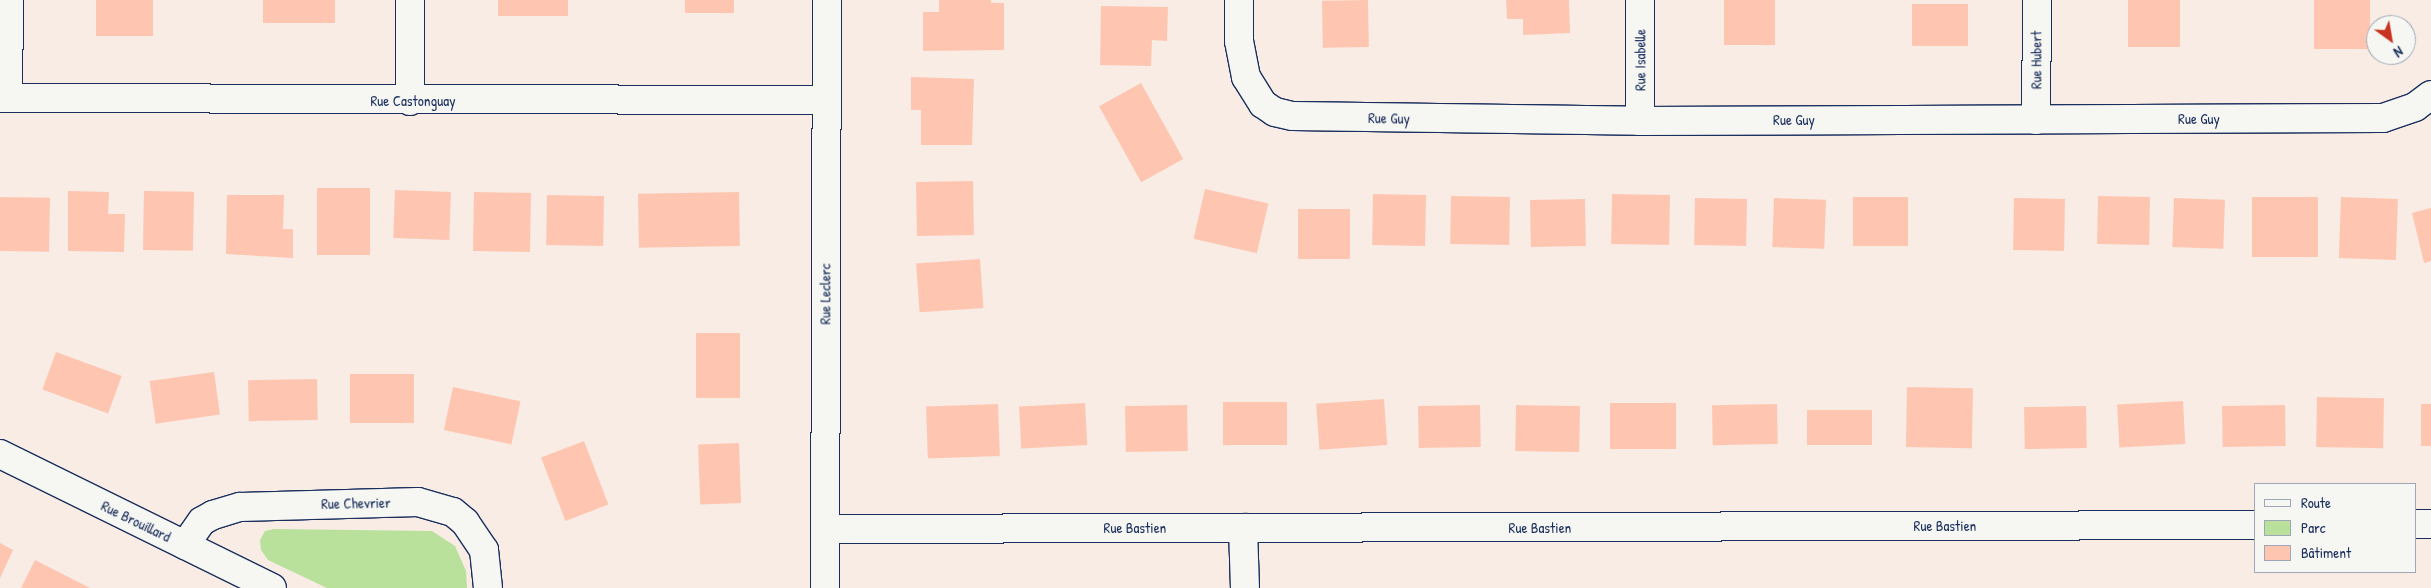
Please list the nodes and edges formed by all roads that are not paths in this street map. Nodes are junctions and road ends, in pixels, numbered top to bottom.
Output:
1 (9, 0) edge
2 (410, 0) edge
3 (828, 0) edge
4 (1239, 0) edge
5 (1640, 0) edge
6 (2037, 0) edge
7 (2431, 95) edge
8 (4, 98) edge
9 (826, 100) junction
10 (410, 101) junction
11 (2036, 120) junction
12 (1640, 121) junction
13 (0, 454) edge
14 (2416, 524) edge
15 (2431, 524) edge
16 (2254, 525) edge
17 (1243, 528) junction
18 (826, 529) junction
19 (185, 545) junction
20 (272, 588) edge
21 (488, 588) edge
22 (826, 588) edge
23 (1245, 588) edge

1 - 8 street
2 - 10 street
3 - 9 street, Rue Leclerc
4 - 12 street, Rue Guy
5 - 12 street, Rue Isabelle
6 - 11 street, Rue Hubert
7 - 11 street, Rue Guy
8 - 10 street, Rue Castonguay
9 - 10 street, Rue Castonguay
9 - 18 street, Rue Leclerc
11 - 12 street, Rue Guy
13 - 19 street, Rue Brouillard
14 - 15 street
16 - 17 street, Rue Bastien
17 - 18 street, Rue Bastien
17 - 23 street
18 - 22 street, Rue Leclerc
19 - 20 street, Rue Brouillard
19 - 21 street, Rue Chevrier

